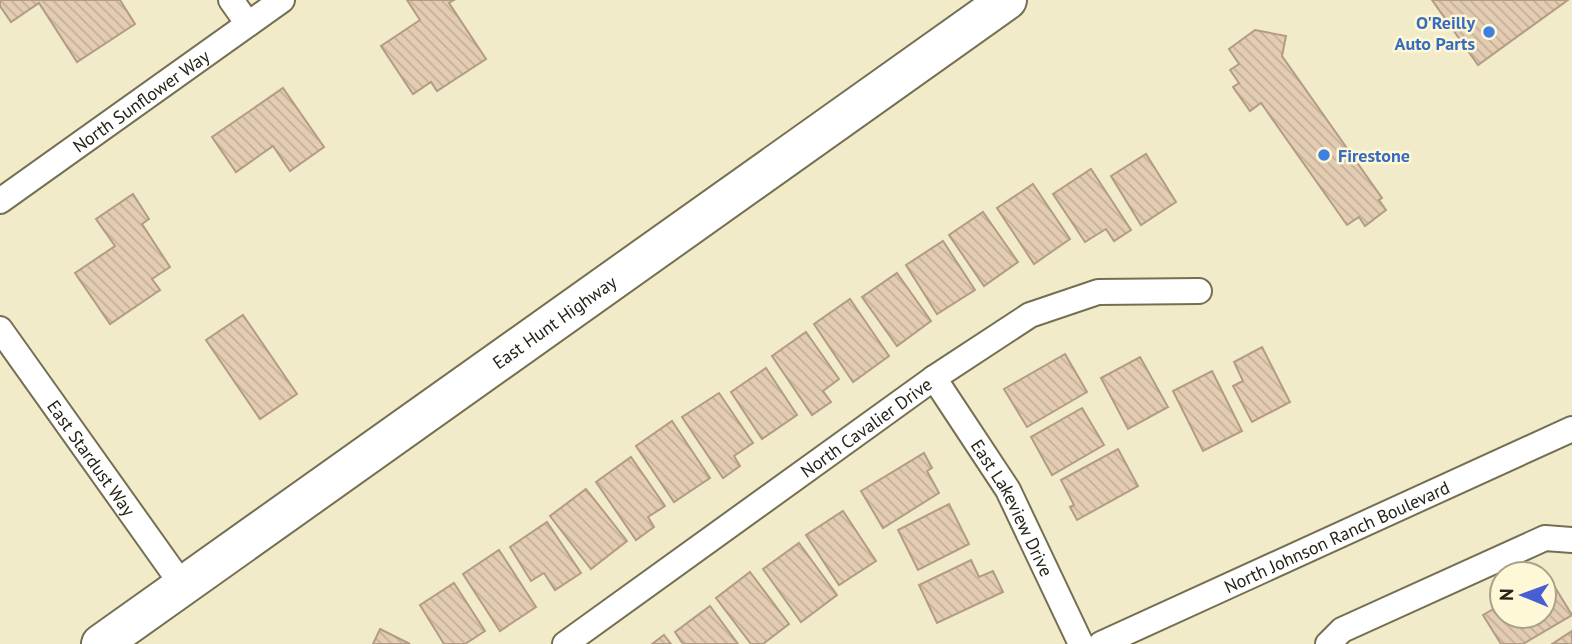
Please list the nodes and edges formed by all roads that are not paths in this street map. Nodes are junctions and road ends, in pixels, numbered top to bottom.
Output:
1 (231, 0) edge
2 (282, 0) edge
3 (1007, 0) edge
4 (248, 24) junction
5 (0, 201) edge
6 (1199, 291) dead end
7 (0, 329) edge
8 (934, 377) junction
9 (1572, 429) edge
10 (1572, 540) edge
11 (183, 586) junction
12 (101, 644) edge
13 (565, 644) edge
14 (1081, 644) edge
15 (1101, 644) edge
16 (1328, 644) edge

1 - 4 street
2 - 4 street, North Sunflower Way
3 - 11 main road, East Hunt Highway
4 - 5 street, North Sunflower Way
6 - 8 street, North Cavalier Drive
7 - 11 street, East Stardust Way
8 - 13 street, North Cavalier Drive
8 - 14 street, East Lakeview Drive
9 - 15 street, North Johnson Ranch Boulevard
10 - 16 street
11 - 12 main road, East Hunt Highway

